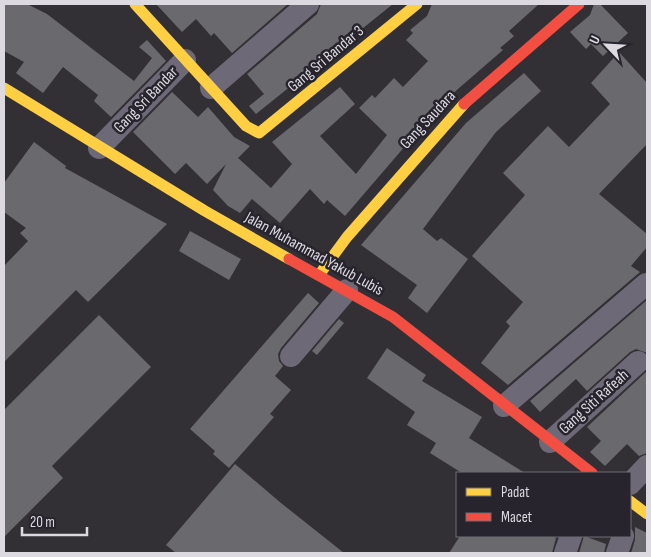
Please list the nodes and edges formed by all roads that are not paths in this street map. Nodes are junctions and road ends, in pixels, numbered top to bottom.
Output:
1 (135, 4) edge
2 (308, 4) edge
3 (417, 4) edge
4 (579, 4) edge
5 (185, 60) junction
6 (4, 88) edge
7 (211, 88) junction
8 (254, 132) joint
9 (99, 148) junction
10 (319, 275) junction
11 (646, 284) dead end
12 (347, 290) junction
13 (291, 356) dead end
14 (638, 362) dead end
15 (504, 406) junction
16 (550, 442) junction
17 (647, 466) edge
18 (591, 472) edge
19 (634, 504) edge
20 (571, 537) edge
21 (623, 537) edge
22 (565, 553) edge
23 (617, 553) edge

1 - 5 street
2 - 7 street
3 - 8 street, Gang Sri Bandar 3
4 - 10 street, Gang Saudara
5 - 7 street, Gang Sri Bandar
5 - 9 street, Gang Sri Bandar
6 - 9 street, Jalan Muhammad Yakub Lubis
7 - 8 street, Gang Sri Bandar
9 - 10 street, Jalan Muhammad Yakub Lubis
10 - 12 street, Jalan Muhammad Yakub Lubis
11 - 15 street
12 - 13 street
12 - 15 street, Jalan Muhammad Yakub Lubis
14 - 16 street, Gang Siti Rafeah
15 - 16 street, Jalan Muhammad Yakub Lubis
16 - 18 street, Jalan Muhammad Yakub Lubis
17 - 19 street
20 - 22 street
21 - 23 street

